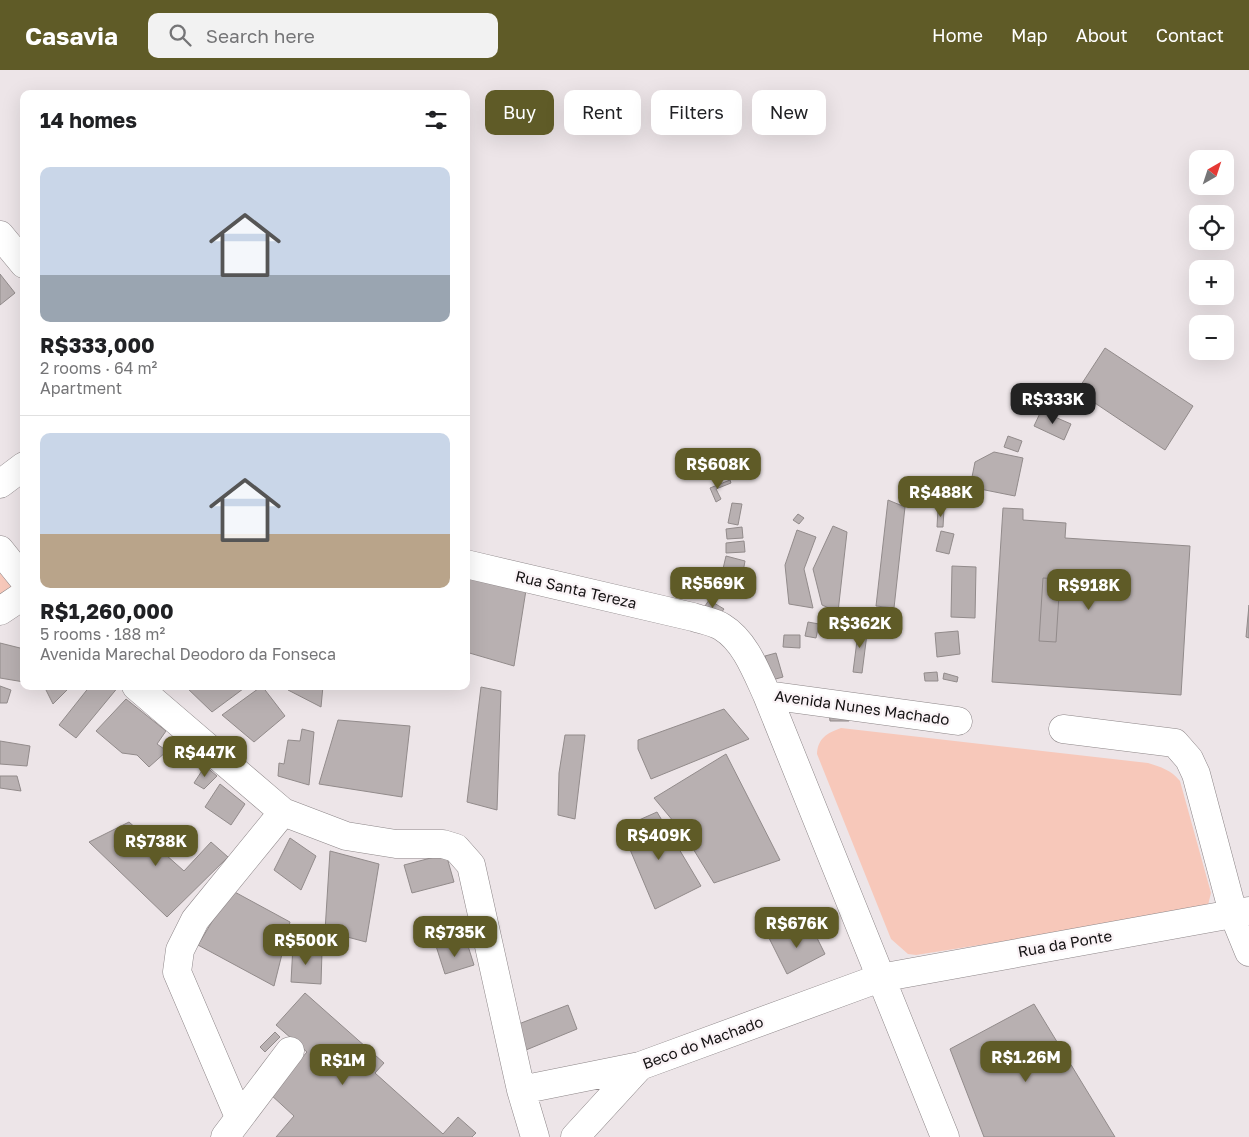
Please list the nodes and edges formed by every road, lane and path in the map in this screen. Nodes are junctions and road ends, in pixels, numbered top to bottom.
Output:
1 (0, 235) edge
2 (20, 259) edge
3 (20, 469) edge
4 (0, 484) edge
5 (0, 550) edge
6 (470, 565) edge
7 (20, 575) edge
8 (20, 598) edge
9 (0, 611) edge
10 (141, 690) edge
11 (767, 695) junction
12 (958, 721) dead end
13 (1063, 729) dead end
14 (283, 812) junction
15 (1237, 906) edge
16 (1249, 952) edge
17 (880, 978) junction
18 (290, 1050) dead end
19 (640, 1066) junction
20 (521, 1090) junction
21 (232, 1127) edge
22 (536, 1137) edge
23 (575, 1137) edge
24 (945, 1137) edge

1 - 2 street
3 - 4 street
5 - 7 street
6 - 11 street, Rua Santa Tereza
8 - 9 street
10 - 14 street
11 - 12 street, Avenida Nunes Machado
11 - 17 street, Rua Santa Tereza
13 - 15 street
14 - 20 street
14 - 21 street
15 - 16 street
15 - 17 street, Rua da Ponte
17 - 19 street, Beco do Machado
17 - 24 street, Rua Santa Tereza
18 - 21 street
19 - 20 street, Beco do Machado
19 - 23 street
20 - 22 street

